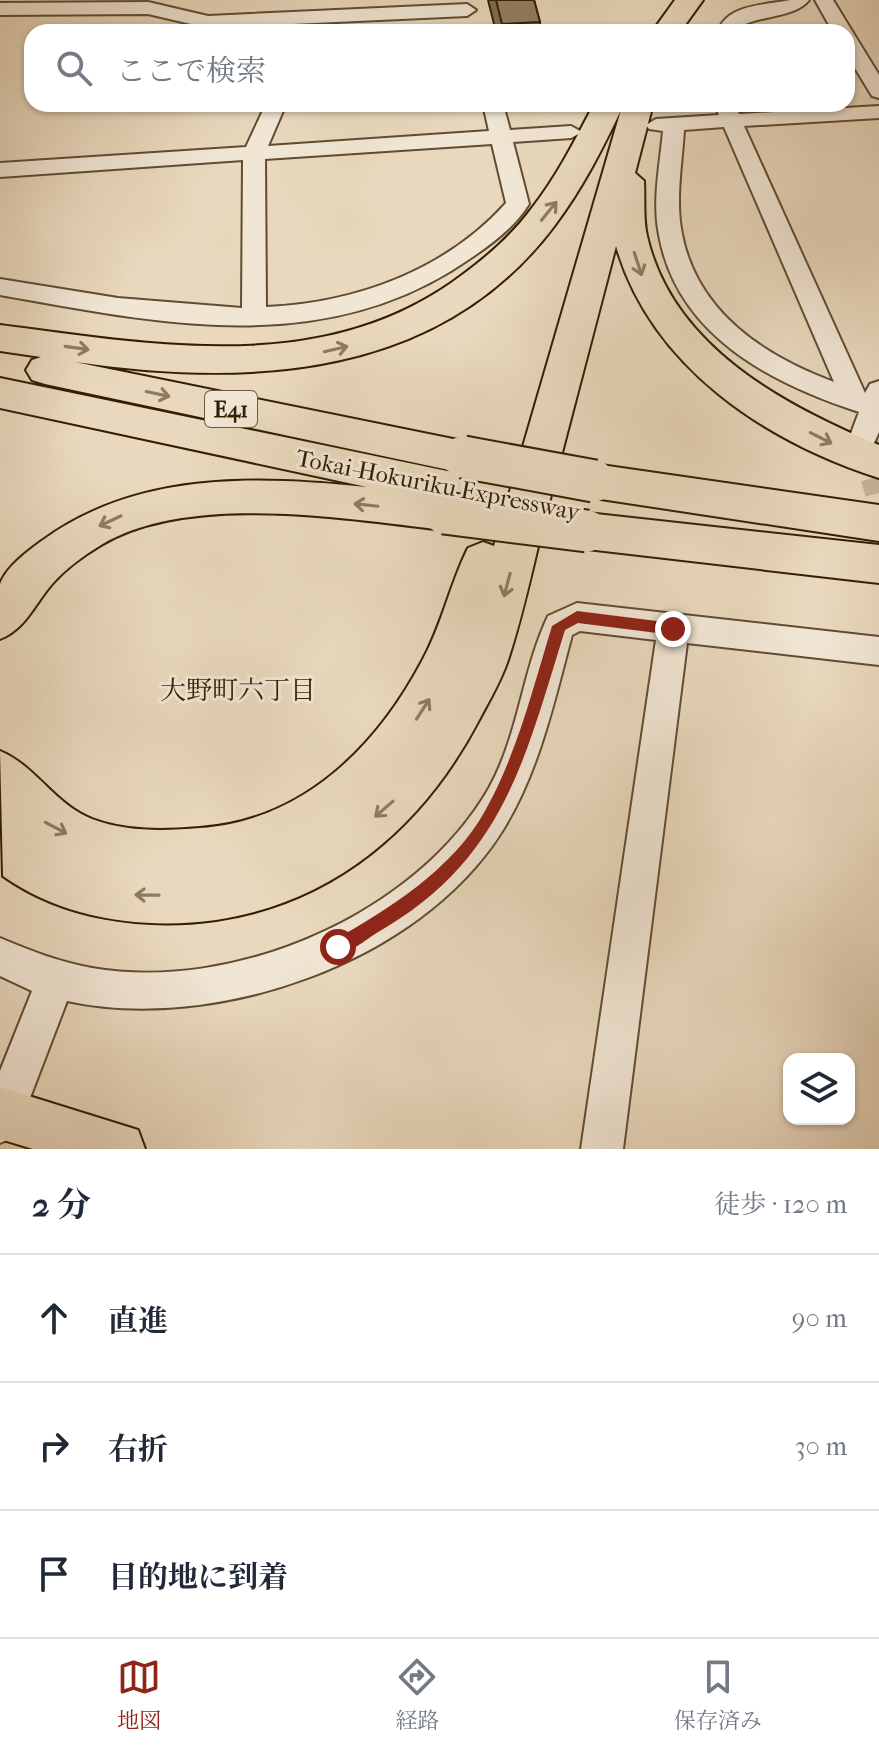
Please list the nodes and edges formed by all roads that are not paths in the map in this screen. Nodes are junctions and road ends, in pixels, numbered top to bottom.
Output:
1 (329, 0) edge
2 (663, 0) edge
3 (689, 0) edge
4 (800, 0) edge
5 (824, 0) edge
6 (151, 4) edge
7 (466, 5) edge
8 (0, 9) edge
9 (262, 24) edge
10 (317, 24) edge
11 (330, 24) edge
12 (648, 24) edge
13 (672, 24) edge
14 (730, 24) edge
15 (838, 24) edge
16 (855, 52) edge
17 (879, 92) edge
18 (272, 112) edge
19 (495, 112) edge
20 (607, 112) edge
21 (609, 112) edge
22 (728, 112) edge
23 (879, 112) edge
24 (652, 114) edge
25 (571, 132) dead end
26 (501, 136) junction
27 (254, 154) junction
28 (0, 170) edge
29 (0, 287) edge
30 (254, 319) junction
31 (0, 338) edge
32 (0, 360) edge
33 (0, 393) edge
34 (871, 401) edge
35 (872, 449) edge
36 (452, 486) junction
37 (591, 509) junction
38 (879, 523) edge
39 (879, 562) edge
40 (0, 619) edge
41 (673, 629) junction
42 (879, 651) edge
43 (0, 775) edge
44 (0, 840) edge
45 (0, 957) edge
46 (55, 982) junction
47 (1, 1116) edge
48 (119, 1149) edge
49 (602, 1149) edge

1 - 10 street
2 - 12 highway
3 - 13 highway
4 - 14 street
5 - 15 street
6 - 8 street
6 - 9 street
7 - 11 street
16 - 17 street
18 - 27 street
19 - 26 street
31 -> 20 highway
43 -> 21 highway
22 - 23 street
22 - 24 street
22 - 34 street
24 - 34 street
24 -> 35 highway
24 -> 44 highway
25 - 26 street
26 - 27 street
26 - 30 street
27 - 28 street
27 - 30 street
29 - 30 street
32 -> 36 highway, Tokai-Hokuriku Expressway / E41
33 - 36 highway, Tokai-Hokuriku Expressway / E41
34 - 35 street
36 - 37 highway, bridge
36 - 37 highway, Tokai-Hokuriku Expressway / E41, bridge
36 -> 40 highway
37 - 38 highway, Tokai-Hokuriku Expressway / E41
37 - 39 highway
41 - 42 street
41 - 46 street
41 - 49 street
45 - 46 street
46 - 47 street
47 - 48 main road

